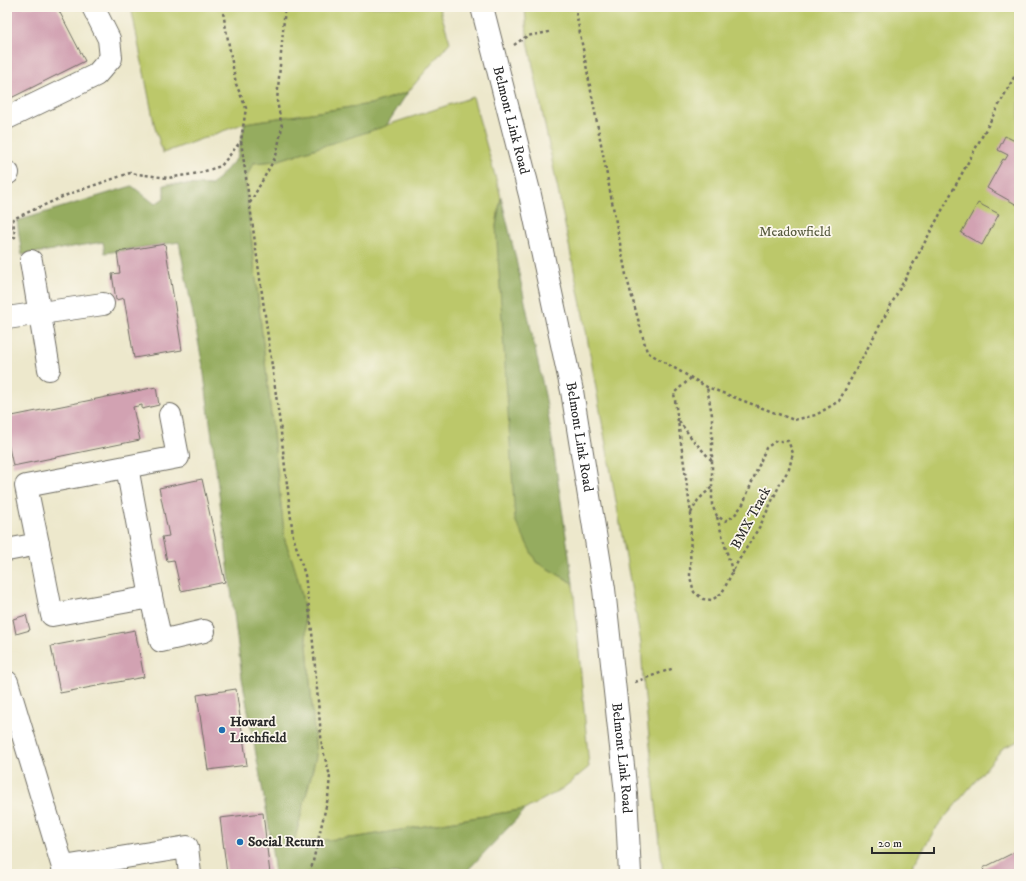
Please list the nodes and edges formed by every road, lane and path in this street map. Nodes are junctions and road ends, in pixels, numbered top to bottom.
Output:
1 (93, 7) edge
2 (222, 7) edge
3 (285, 7) edge
4 (482, 7) edge
5 (575, 7) edge
6 (549, 32) dead end
7 (496, 58) junction
8 (1019, 68) edge
9 (7, 118) edge
10 (241, 141) junction
11 (250, 203) junction
12 (7, 239) edge
13 (31, 261) dead end
14 (103, 304) dead end
15 (40, 313) junction
16 (7, 318) edge
17 (49, 369) dead end
18 (691, 378) junction
19 (707, 387) junction
20 (170, 415) dead end
21 (678, 419) junction
22 (713, 462) junction
23 (126, 467) junction
24 (713, 486) junction
25 (691, 514) junction
26 (717, 516) junction
27 (38, 544) junction
28 (7, 550) edge
29 (733, 574) junction
30 (151, 597) junction
31 (204, 631) dead end
32 (674, 668) dead end
33 (7, 682) edge
34 (614, 690) junction
35 (64, 870) edge
36 (190, 874) edge
37 (310, 874) edge
38 (630, 874) edge

1 - 9 street
2 - 10 path
3 - 11 path
4 - 7 street, Belmont Link Road
5 - 18 path
6 - 7 path
7 - 34 street, Belmont Link Road
8 - 19 path
10 - 11 path
10 - 12 path
11 - 37 path
13 - 15 street
14 - 15 street
15 - 16 street
15 - 17 street
18 - 19 path
18 - 21 path, BMX Track
19 - 22 path
20 - 23 street
21 - 22 path
21 - 25 path, BMX Track
22 - 24 path
23 - 27 street
23 - 30 street
24 - 25 path
24 - 26 path
25 - 29 path, BMX Track
26 - 29 path
26 - 29 path, BMX Track
27 - 28 street
27 - 30 street
30 - 31 street
32 - 34 path
33 - 35 street
34 - 38 street, Belmont Link Road
35 - 36 street

